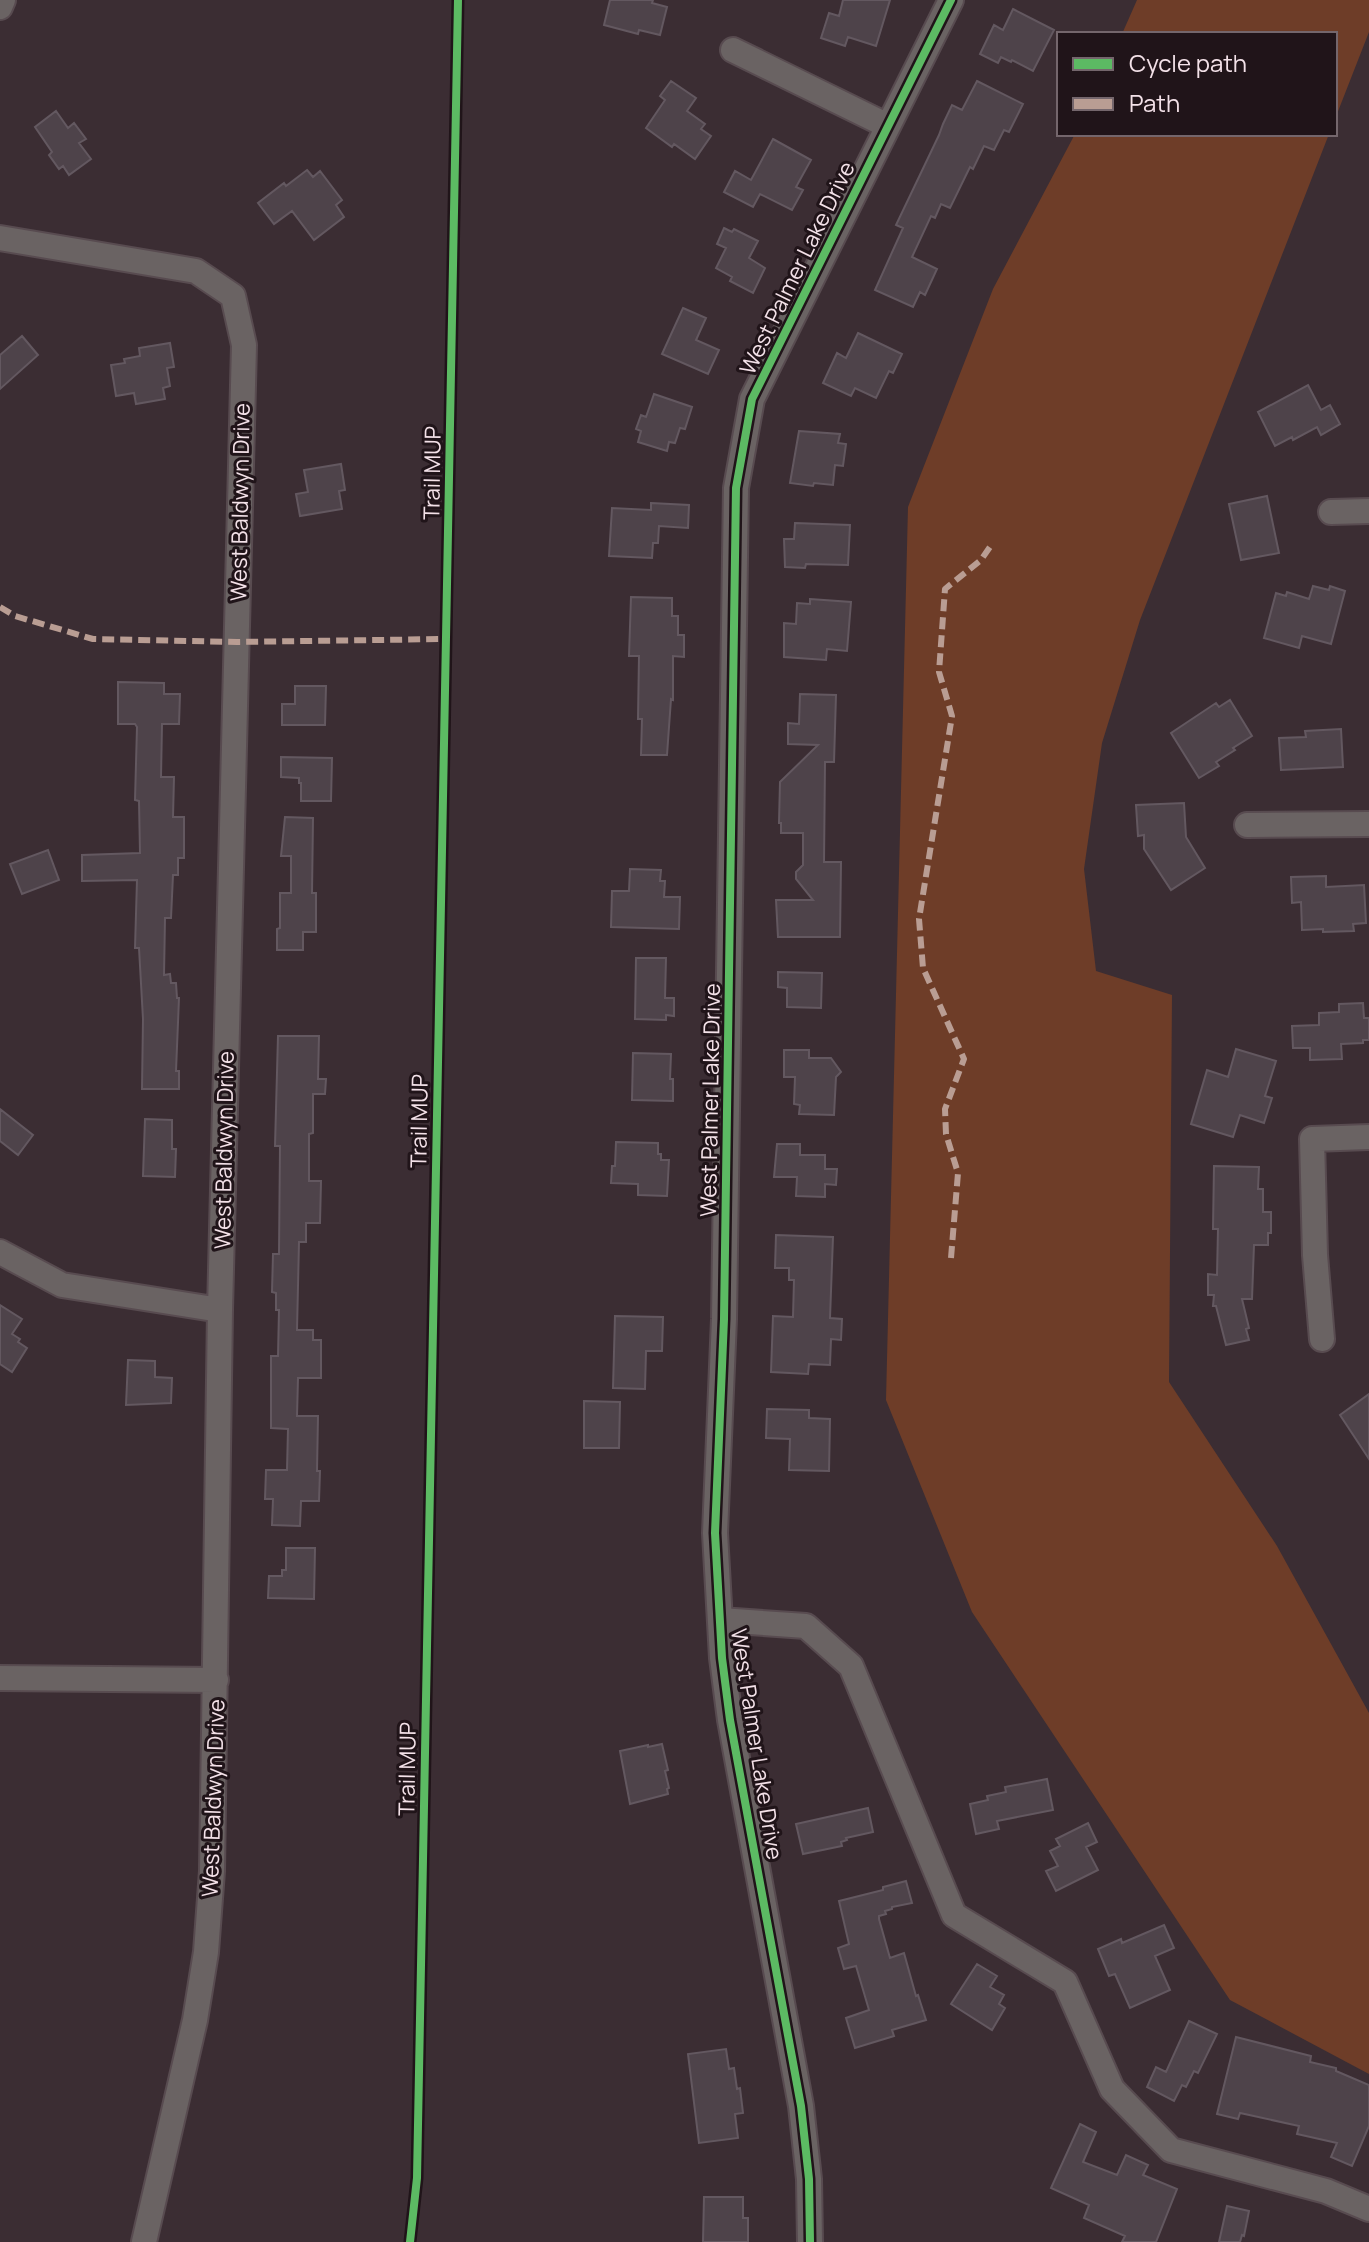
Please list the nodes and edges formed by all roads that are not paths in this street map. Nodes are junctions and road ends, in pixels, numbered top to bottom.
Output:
1 (3, 0) edge
2 (951, 0) edge
3 (0, 7) edge
4 (733, 50) dead end
5 (888, 126) junction
6 (0, 238) edge
7 (1369, 511) edge
8 (1331, 512) dead end
9 (1369, 824) edge
10 (1247, 825) dead end
11 (1369, 1137) edge
12 (0, 1252) edge
13 (220, 1310) junction
14 (1322, 1339) dead end
15 (720, 1620) junction
16 (0, 1678) edge
17 (216, 1680) junction
18 (1369, 2209) edge
19 (144, 2242) edge
20 (810, 2242) edge

1 - 3 street
2 - 5 street, West Palmer Lake Drive
4 - 5 street
5 - 15 street, West Palmer Lake Drive
6 - 13 street, West Baldwyn Drive
7 - 8 street
9 - 10 street
11 - 14 street
12 - 13 street
13 - 17 street, West Baldwyn Drive
15 - 18 street
15 - 20 street, West Palmer Lake Drive
16 - 17 street
17 - 19 street, West Baldwyn Drive

